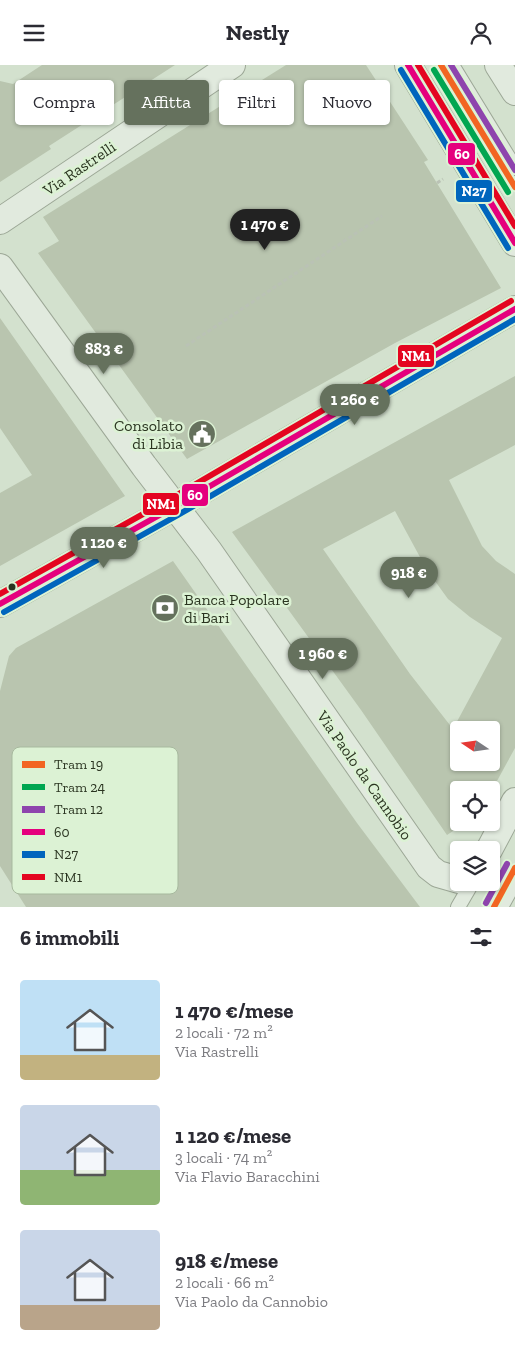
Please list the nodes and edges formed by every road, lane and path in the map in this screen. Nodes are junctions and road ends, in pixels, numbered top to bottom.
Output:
1 (232, 65) edge
2 (408, 65) edge
3 (452, 65) edge
4 (498, 65) edge
5 (515, 92) edge
6 (515, 168) edge
7 (382, 216) dead end
8 (0, 221) edge
9 (515, 243) edge
10 (0, 267) edge
11 (515, 309) edge
12 (186, 346) dead end
13 (174, 507) junction
14 (0, 604) edge
15 (515, 801) edge
16 (494, 841) edge
17 (450, 877) edge
18 (515, 882) edge
19 (467, 891) edge
20 (458, 907) edge
21 (501, 907) edge

1 - 8 street, Via Rastrelli
2 - 9 street
3 - 6 lane
4 - 5 street
7 - 12 path
10 - 13 street, Via Paolo da Cannobio
11 - 13 street
13 - 14 street
13 - 17 street, Via Paolo da Cannobio
15 - 16 street
18 - 21 lane
19 - 20 lane

